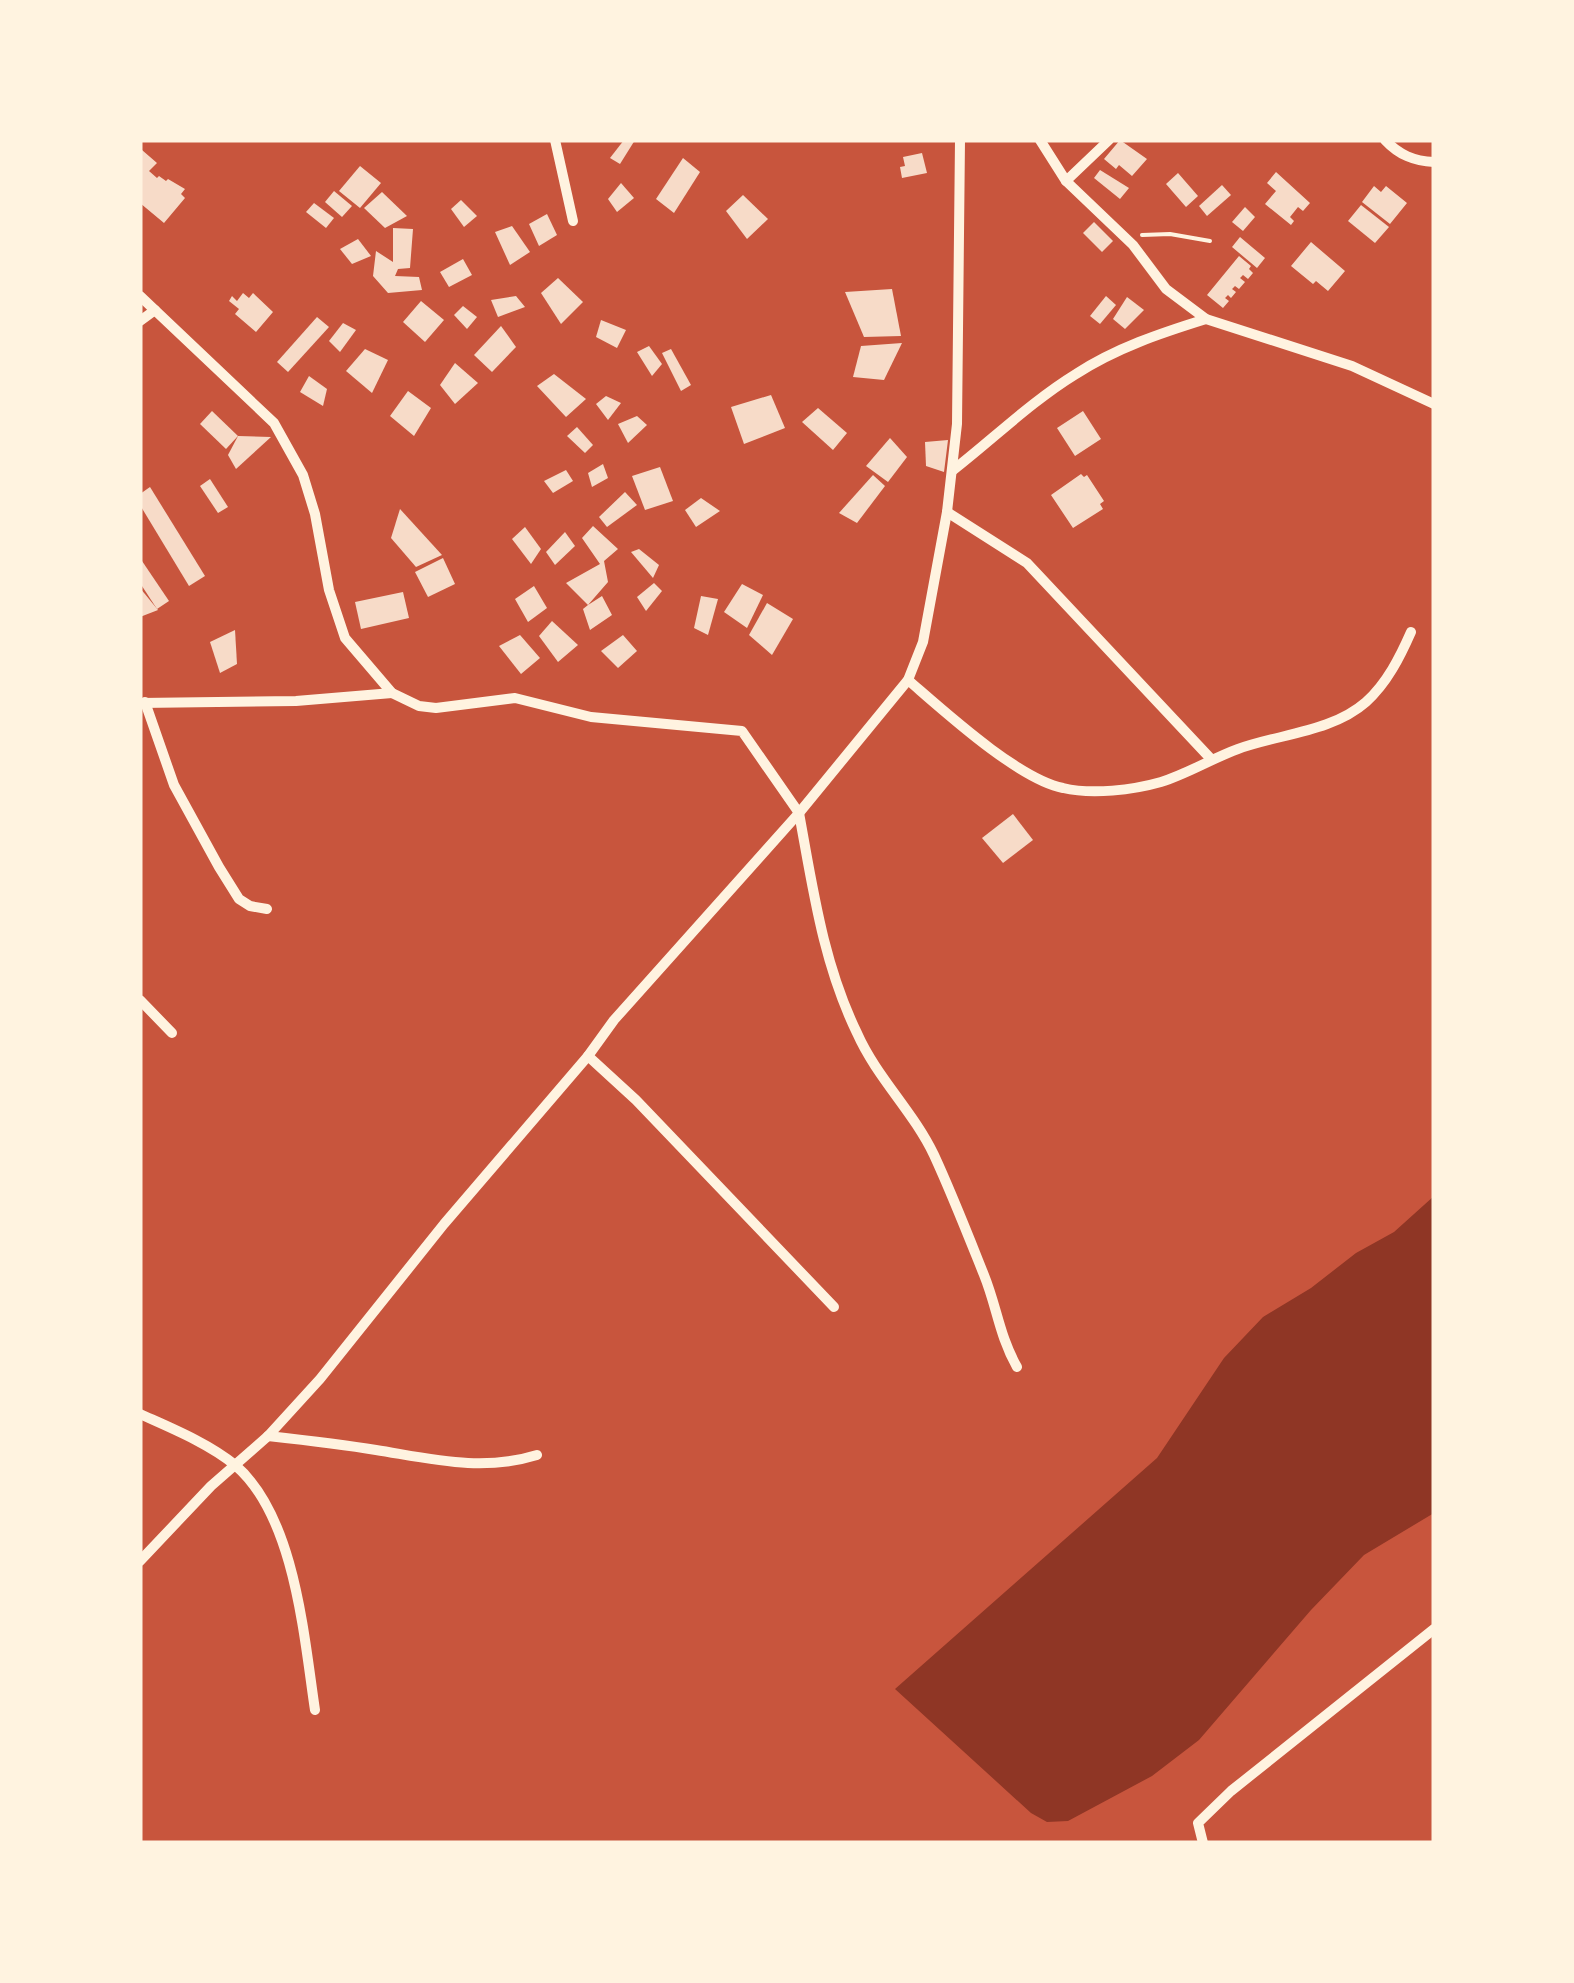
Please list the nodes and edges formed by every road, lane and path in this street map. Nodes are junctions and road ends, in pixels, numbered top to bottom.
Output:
1 (555, 140) edge
2 (960, 140) edge
3 (1040, 140) edge
4 (1109, 140) edge
5 (1385, 140) edge
6 (1434, 162) edge
7 (1066, 180) junction
8 (574, 221) dead end
9 (1123, 236) junction
10 (1210, 242) dead end
11 (140, 296) edge
12 (155, 310) junction
13 (1206, 319) junction
14 (140, 321) edge
15 (1434, 404) edge
16 (952, 471) junction
17 (947, 512) junction
18 (1411, 632) dead end
19 (908, 680) junction
20 (392, 693) junction
21 (143, 702) edge
22 (1210, 759) junction
23 (799, 813) junction
24 (267, 908) dead end
25 (140, 1000) edge
26 (172, 1034) dead end
27 (588, 1056) junction
28 (834, 1307) dead end
29 (1017, 1367) dead end
30 (140, 1414) edge
31 (268, 1436) junction
32 (537, 1456) dead end
33 (236, 1466) junction
34 (140, 1560) edge
35 (1434, 1629) edge
36 (315, 1710) dead end
37 (1203, 1843) edge

1 - 8 street
2 - 16 street
3 - 7 street
4 - 7 street
5 - 6 street
7 - 9 street
9 - 10 path
9 - 13 street
11 - 12 street
12 - 14 street
12 - 20 street
13 - 15 street
13 - 16 street
16 - 17 street
17 - 19 street
17 - 22 street
18 - 22 street
19 - 22 street
19 - 23 street
20 - 21 street
20 - 23 street
21 - 24 street
23 - 27 street
23 - 29 street
25 - 26 street
27 - 28 street
27 - 31 street
30 - 33 street
31 - 32 street
31 - 33 street
33 - 34 street
33 - 36 street
35 - 37 street

